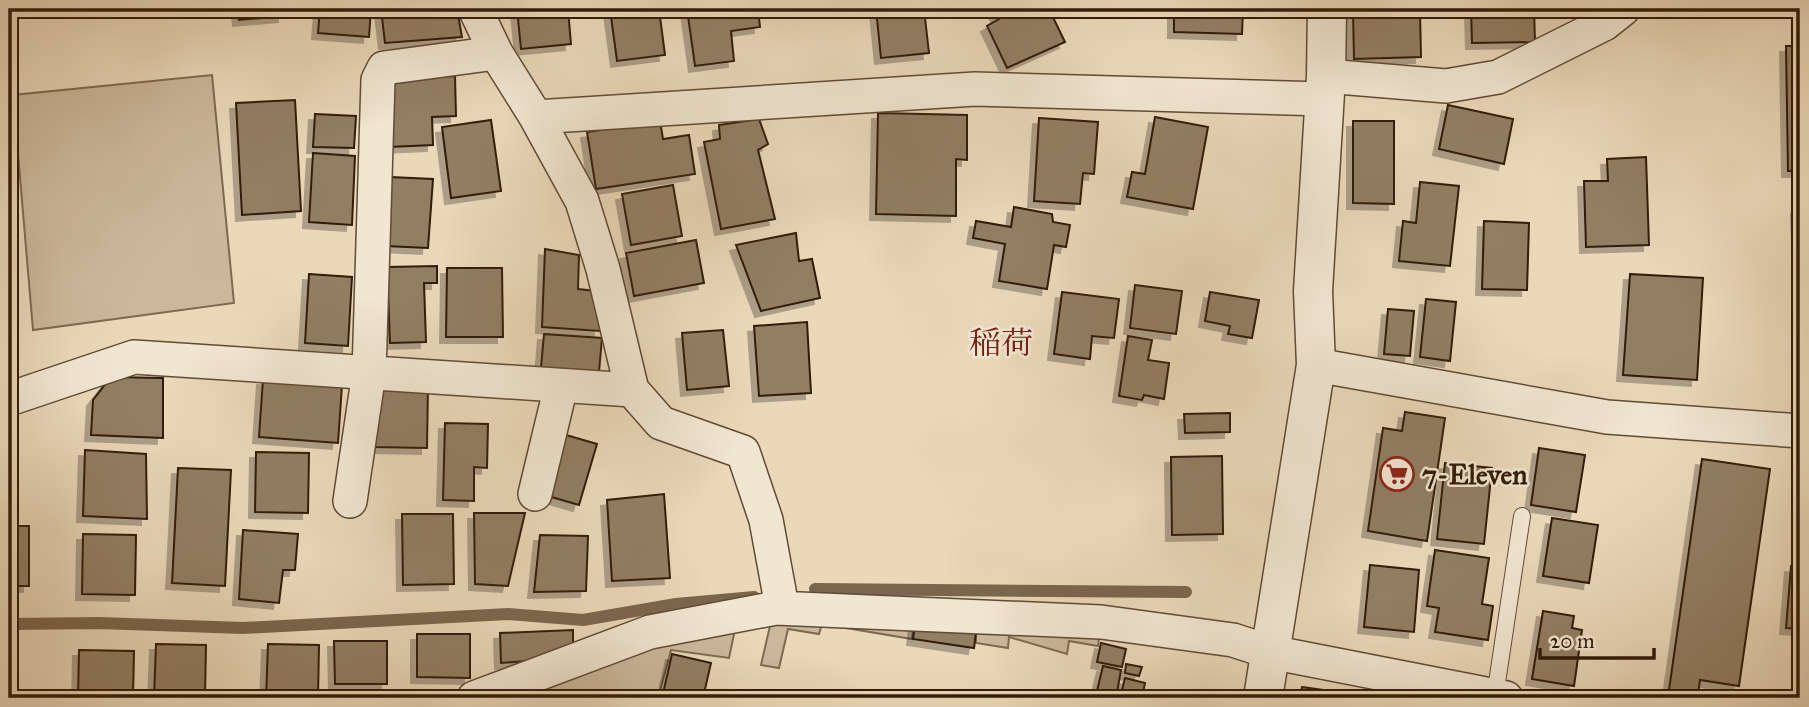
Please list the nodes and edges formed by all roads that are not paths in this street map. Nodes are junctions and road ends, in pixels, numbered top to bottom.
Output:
1 (475, 9) edge
2 (1327, 9) edge
3 (1623, 9) edge
4 (496, 53) junction
5 (1325, 87) junction
6 (536, 117) junction
7 (1316, 365) junction
8 (369, 373) junction
9 (561, 386) junction
10 (632, 390) junction
11 (9, 399) edge
12 (1800, 431) edge
13 (535, 494) dead end
14 (350, 501) dead end
15 (1522, 516) dead end
16 (776, 608) junction
17 (1270, 652) junction
18 (1500, 697) edge
19 (474, 698) edge
20 (1263, 698) edge

1 - 4 street
2 - 5 street
3 - 5 street
4 - 6 street
4 - 8 street
5 - 6 street
5 - 7 street
6 - 10 street
7 - 12 street
7 - 17 street
8 - 9 street
8 - 11 street
8 - 14 street
9 - 10 street
9 - 13 street
10 - 16 street
15 - 18 lane
16 - 17 street
16 - 19 street
17 - 18 street
17 - 20 street

